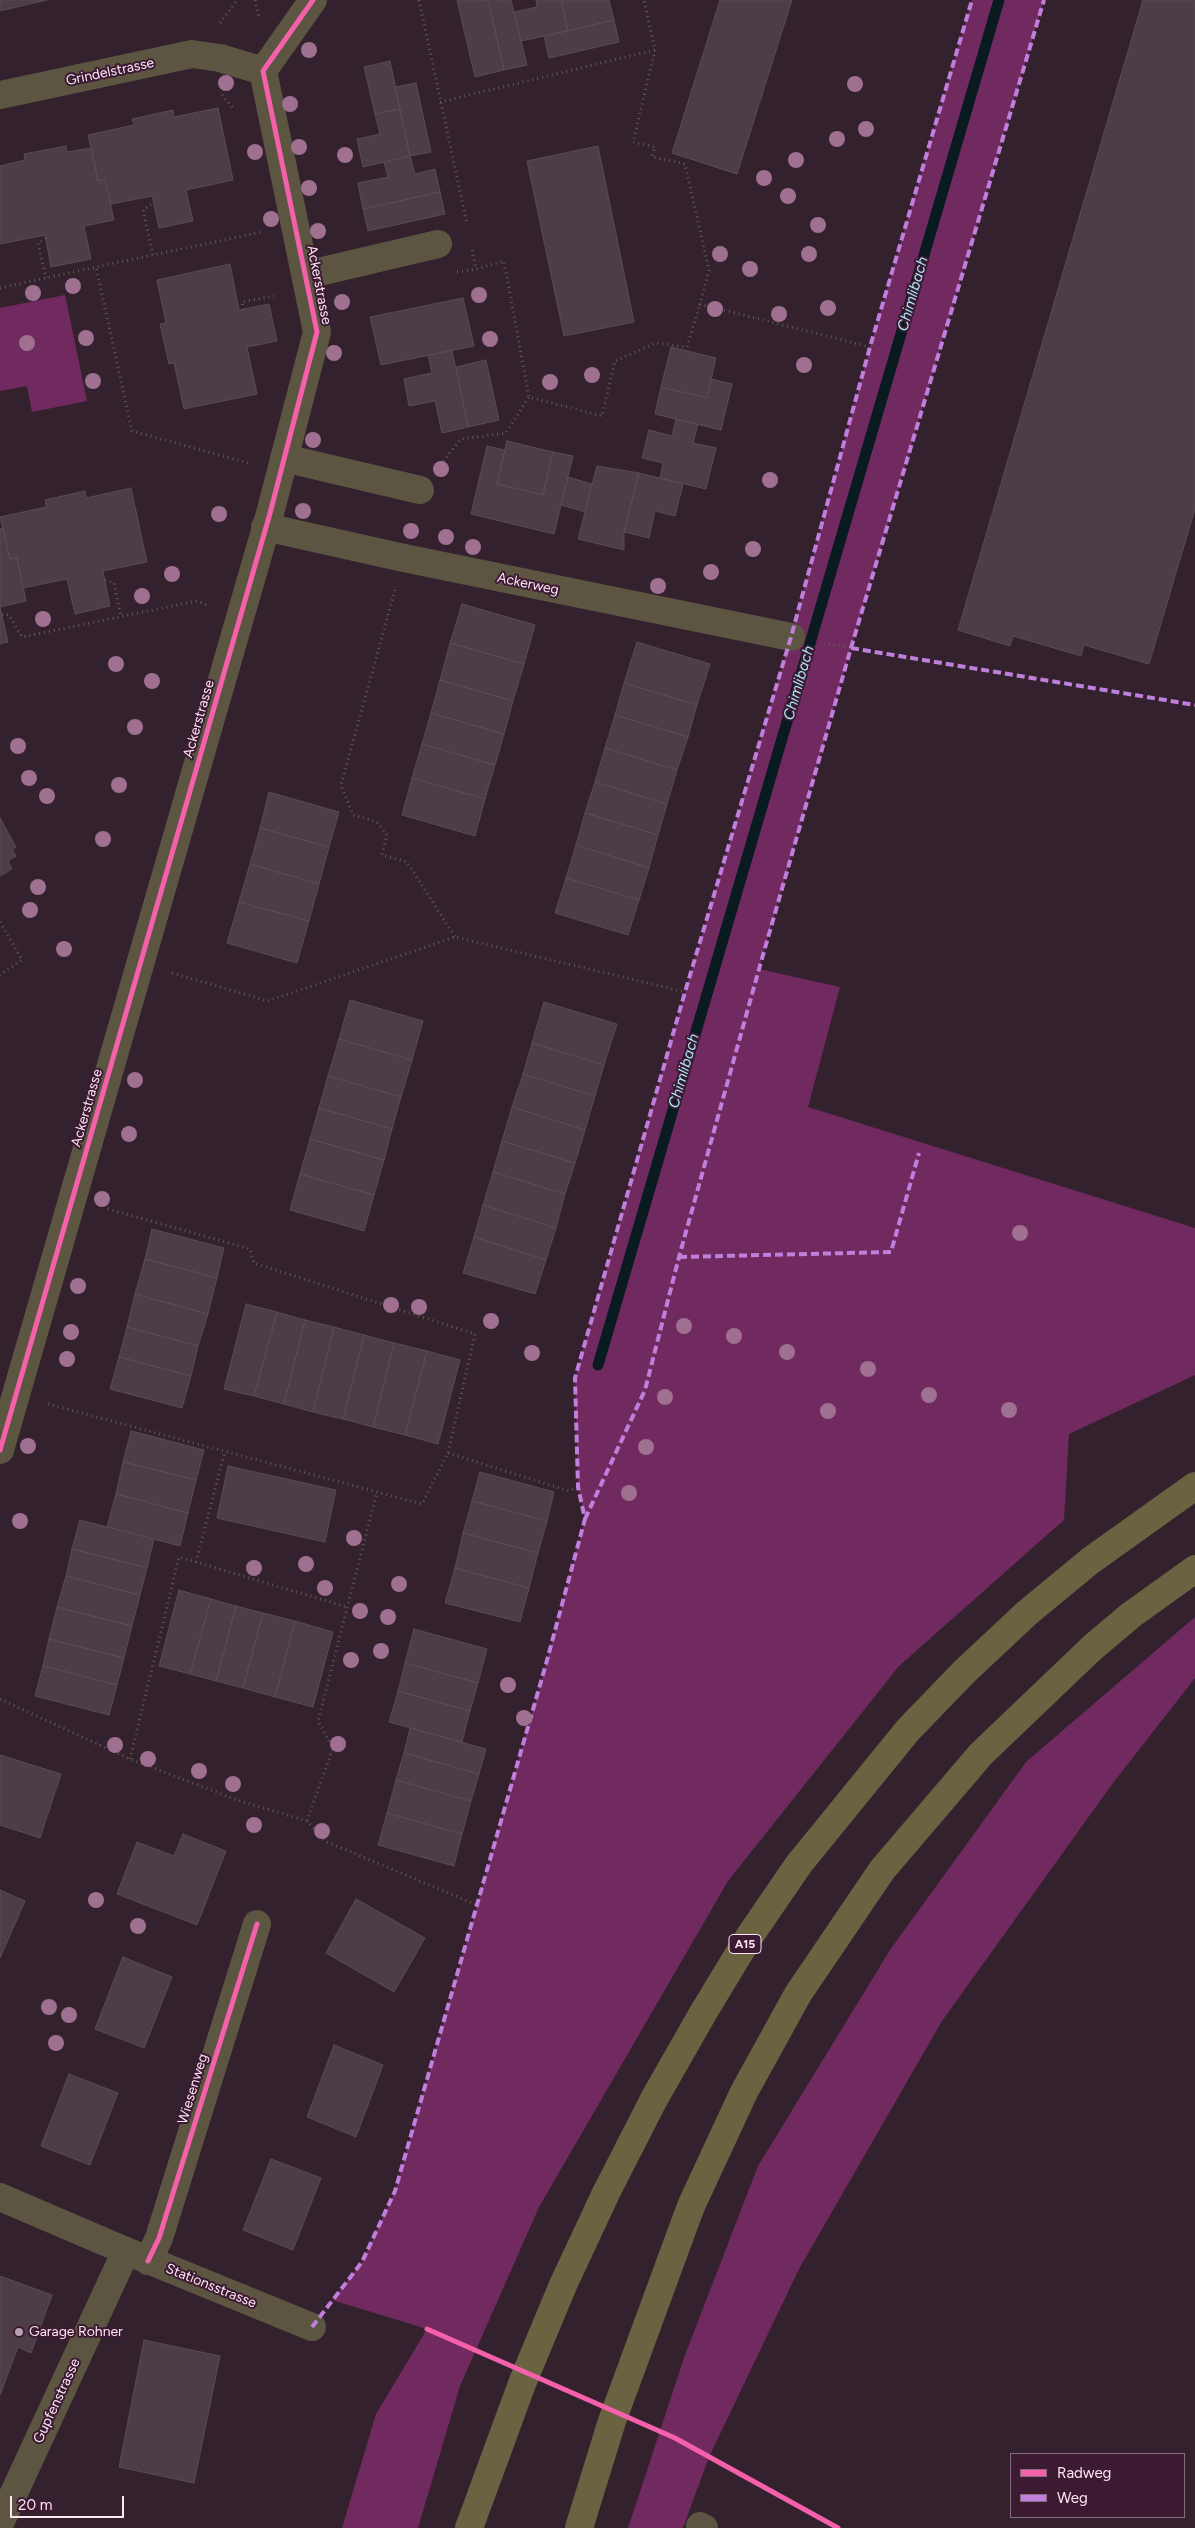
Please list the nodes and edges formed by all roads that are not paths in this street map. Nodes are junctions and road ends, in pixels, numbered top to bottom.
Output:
1 (312, 0) edge
2 (263, 71) junction
3 (0, 95) edge
4 (438, 244) dead end
5 (306, 275) junction
6 (282, 465) junction
7 (420, 490) road end
8 (265, 527) junction
9 (791, 638) dead end
10 (0, 1450) edge
11 (1195, 1486) edge
12 (1195, 1569) edge
13 (256, 1924) dead end
14 (0, 2197) edge
15 (137, 2256) junction
16 (312, 2327) dead end
17 (0, 2523) edge
18 (469, 2528) edge
19 (579, 2528) edge

1 - 2 street
2 - 3 street, Grindelstrasse
2 - 5 street, Ackerstrasse
4 - 5 street
5 - 6 street, Ackerstrasse
6 - 7 street
6 - 8 street, Ackerstrasse
8 - 9 street, Ackerweg
8 - 10 street, Ackerstrasse
11 - 18 highway, A15
12 - 19 highway
13 - 15 street, Wiesenweg
14 - 15 street, Stationsstrasse
15 - 16 street, Stationsstrasse
15 - 17 street, Gupfenstrasse

